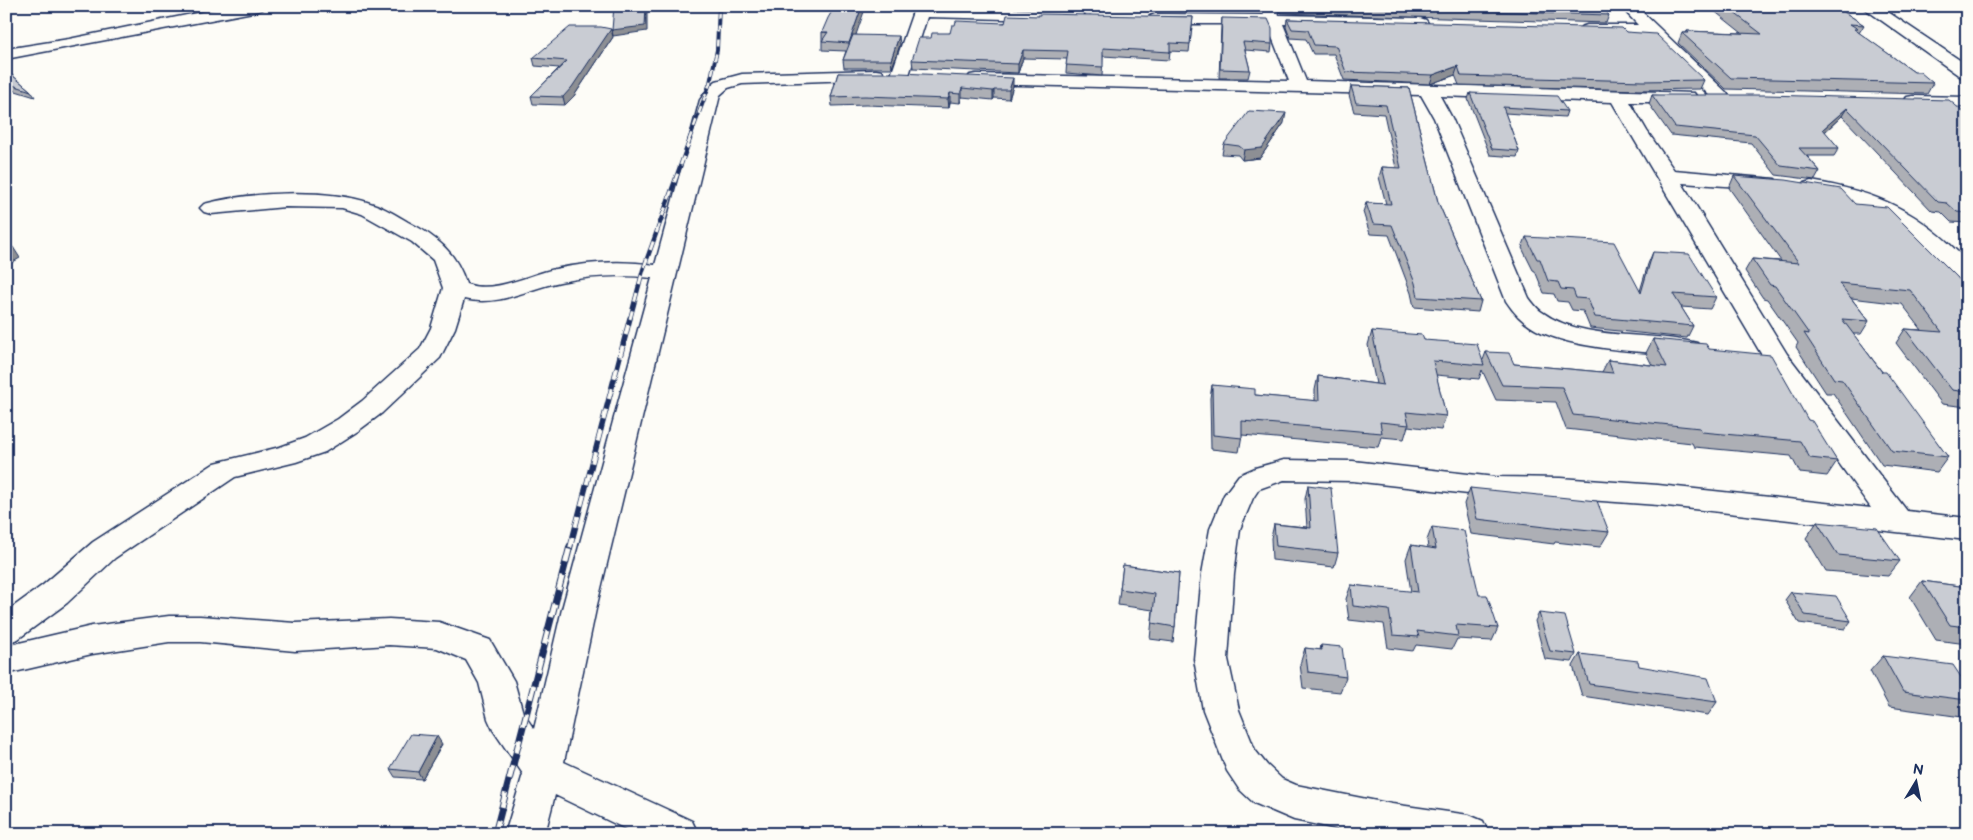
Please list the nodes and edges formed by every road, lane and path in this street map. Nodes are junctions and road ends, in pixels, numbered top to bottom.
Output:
1 (258, 6) edge
2 (1627, 6) edge
3 (1868, 6) edge
4 (922, 9) edge
5 (1271, 13) edge
6 (1094, 17) edge
7 (1141, 18) edge
8 (1433, 24) edge
9 (1571, 29) edge
10 (1651, 30) junction
11 (6, 54) edge
12 (1967, 72) edge
13 (955, 78) edge
14 (1300, 86) junction
15 (1428, 91) junction
16 (1618, 97) junction
17 (1895, 100) edge
18 (1967, 102) edge
19 (1667, 176) junction
20 (211, 208) dead end
21 (664, 273) junction
22 (1967, 275) edge
23 (456, 288) junction
24 (497, 293) junction
25 (443, 328) junction
26 (1709, 350) edge
27 (1748, 354) edge
28 (1776, 358) junction
29 (1898, 522) junction
30 (1967, 529) edge
31 (6, 630) edge
32 (6, 660) edge
33 (543, 771) junction
34 (525, 834) edge
35 (678, 834) edge
36 (1469, 834) edge

1 - 11 main road
2 - 10 main road
3 - 12 main road
4 - 6 main road
4 - 21 main road
5 - 7 main road
5 - 8 main road
5 - 14 main road
9 - 10 main road
10 - 16 main road
13 - 14 main road
14 - 15 main road
15 - 16 main road
15 - 26 main road
16 - 19 main road
17 - 18 main road
19 - 22 main road
19 - 28 main road
20 - 23 main road
21 - 24 main road
21 - 33 main road
23 - 24 main road
23 - 25 main road
24 - 25 main road
25 - 31 main road
27 - 28 main road
28 - 29 main road
29 - 30 main road
29 - 36 main road
32 - 33 main road
33 - 34 main road
33 - 35 main road

